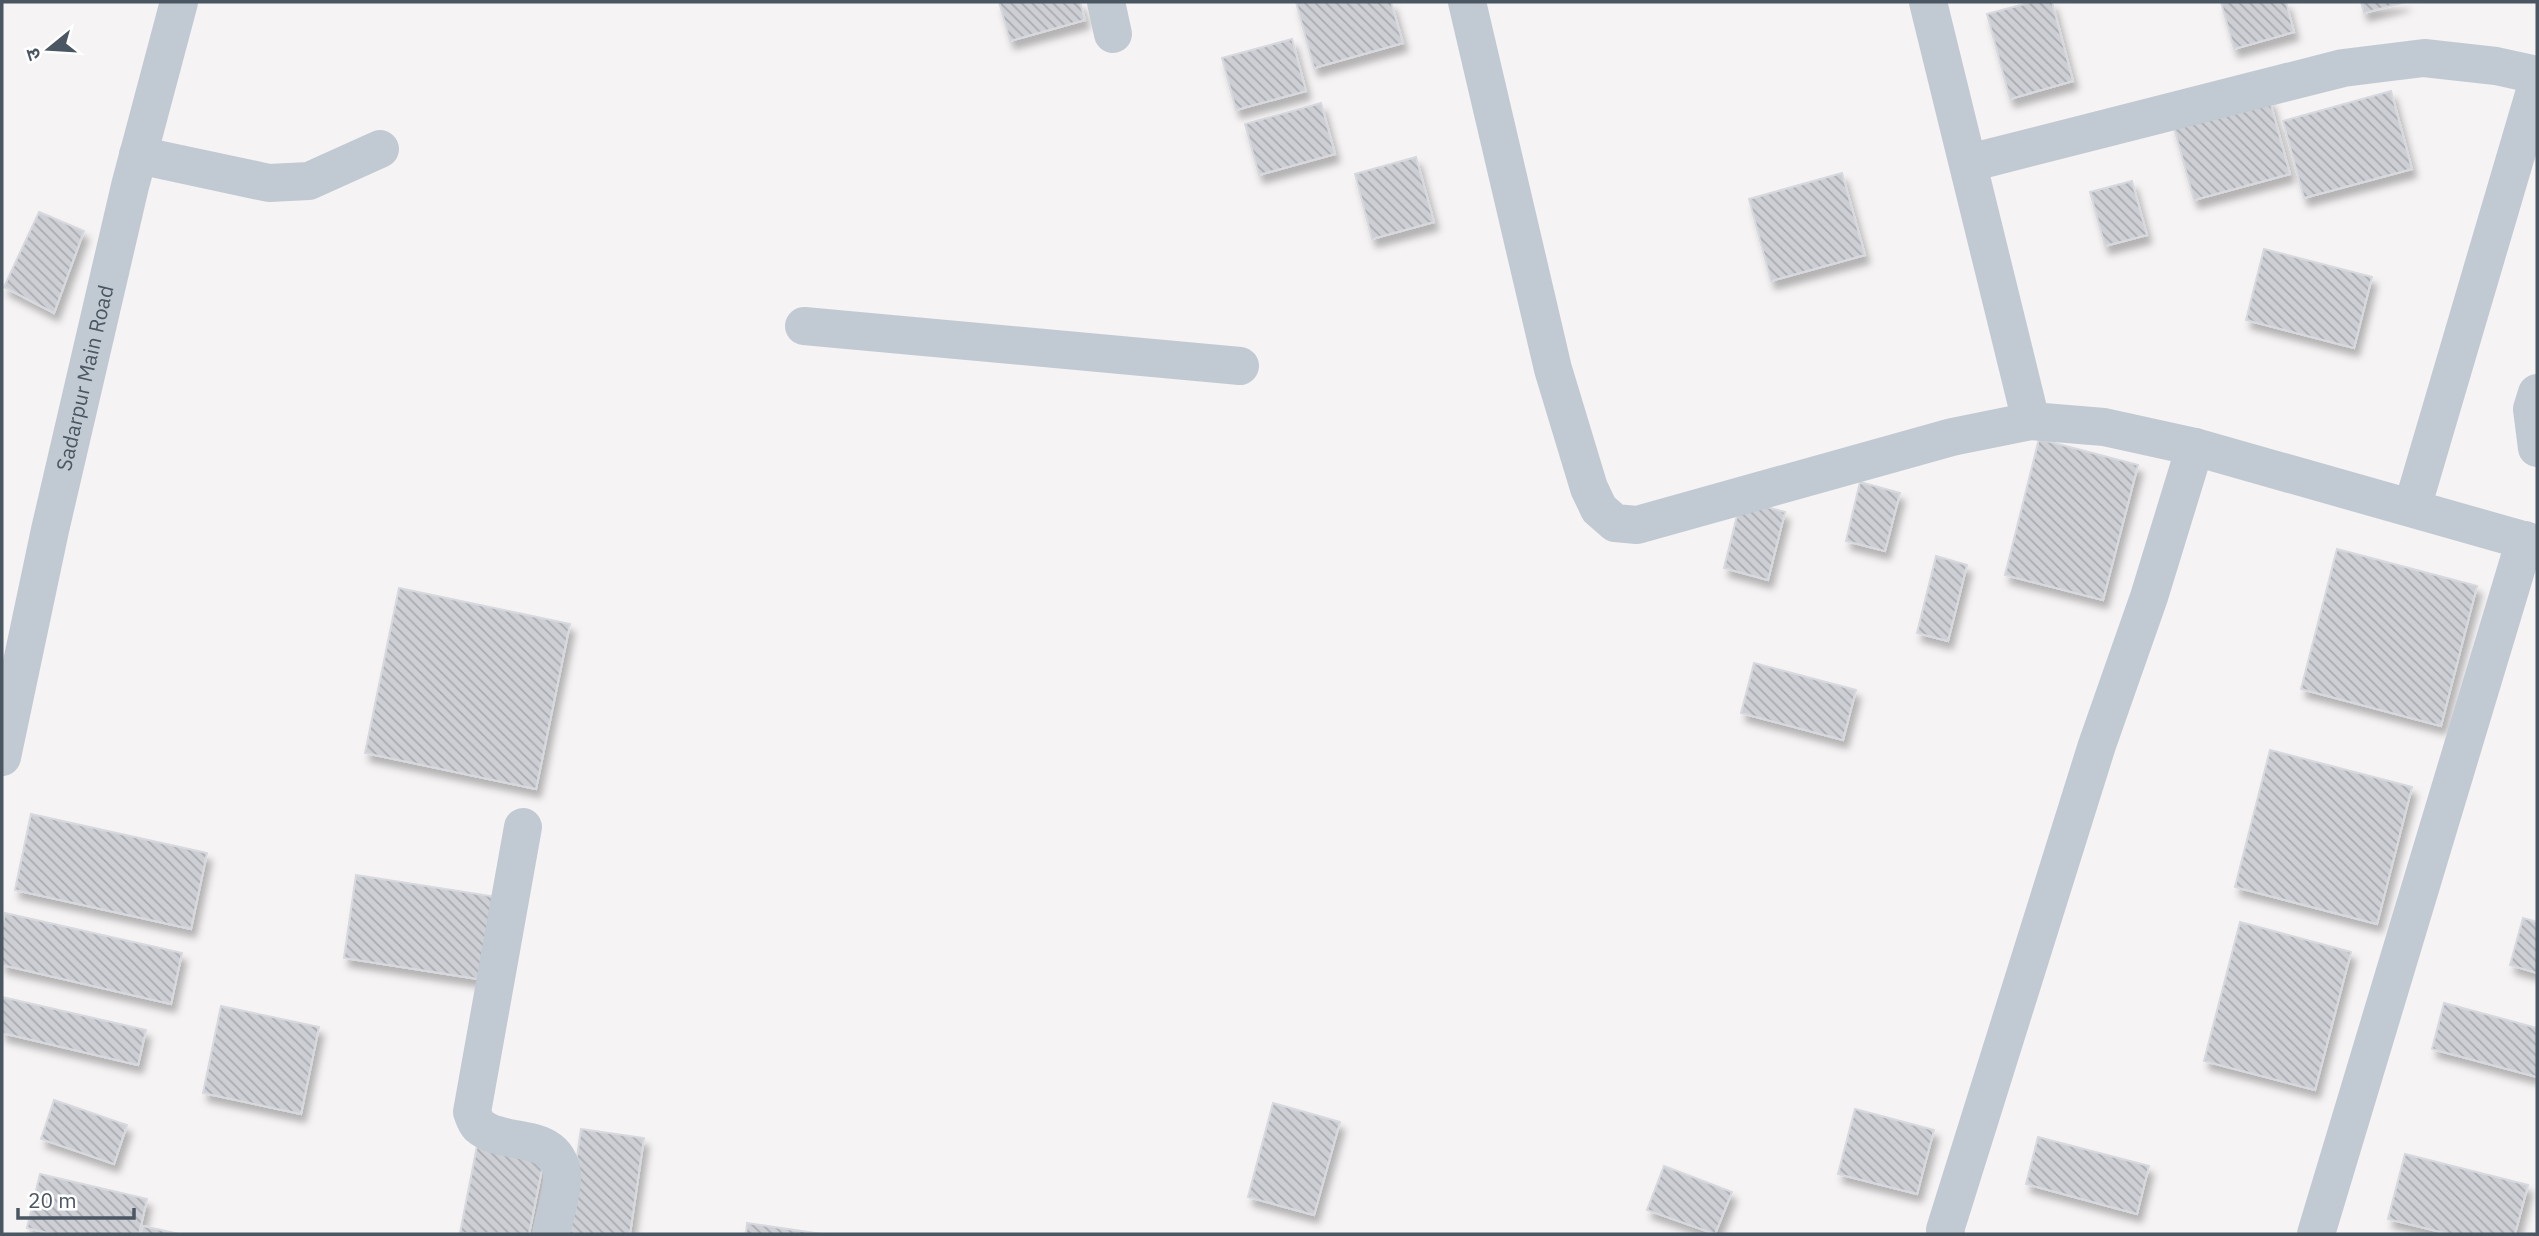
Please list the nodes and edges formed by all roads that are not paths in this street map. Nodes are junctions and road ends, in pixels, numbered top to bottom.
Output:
1 (179, 2) edge
2 (1467, 2) edge
3 (1928, 2) edge
4 (2537, 75) edge
5 (2537, 84) edge
6 (380, 149) dead end
7 (138, 155) junction
8 (1969, 163) junction
9 (804, 326) dead end
10 (1240, 366) dead end
11 (2537, 393) edge
12 (2031, 421) junction
13 (2195, 447) junction
14 (2537, 447) edge
15 (2412, 508) junction
16 (2531, 542) edge
17 (16, 619) edge
18 (2, 757) edge
19 (523, 827) dead end
20 (551, 1234) edge
21 (1946, 1234) edge
22 (2316, 1234) edge

1 - 7 street, Sadarpur Main Road
2 - 12 street
3 - 8 street
4 - 8 street
5 - 15 street
6 - 7 street
7 - 17 street, Sadarpur Main Road
8 - 12 street
9 - 10 street
11 - 14 street
12 - 13 street
13 - 15 street
13 - 21 street
15 - 16 street
16 - 22 street
17 - 18 street, Sadarpur Main Road
19 - 20 street

